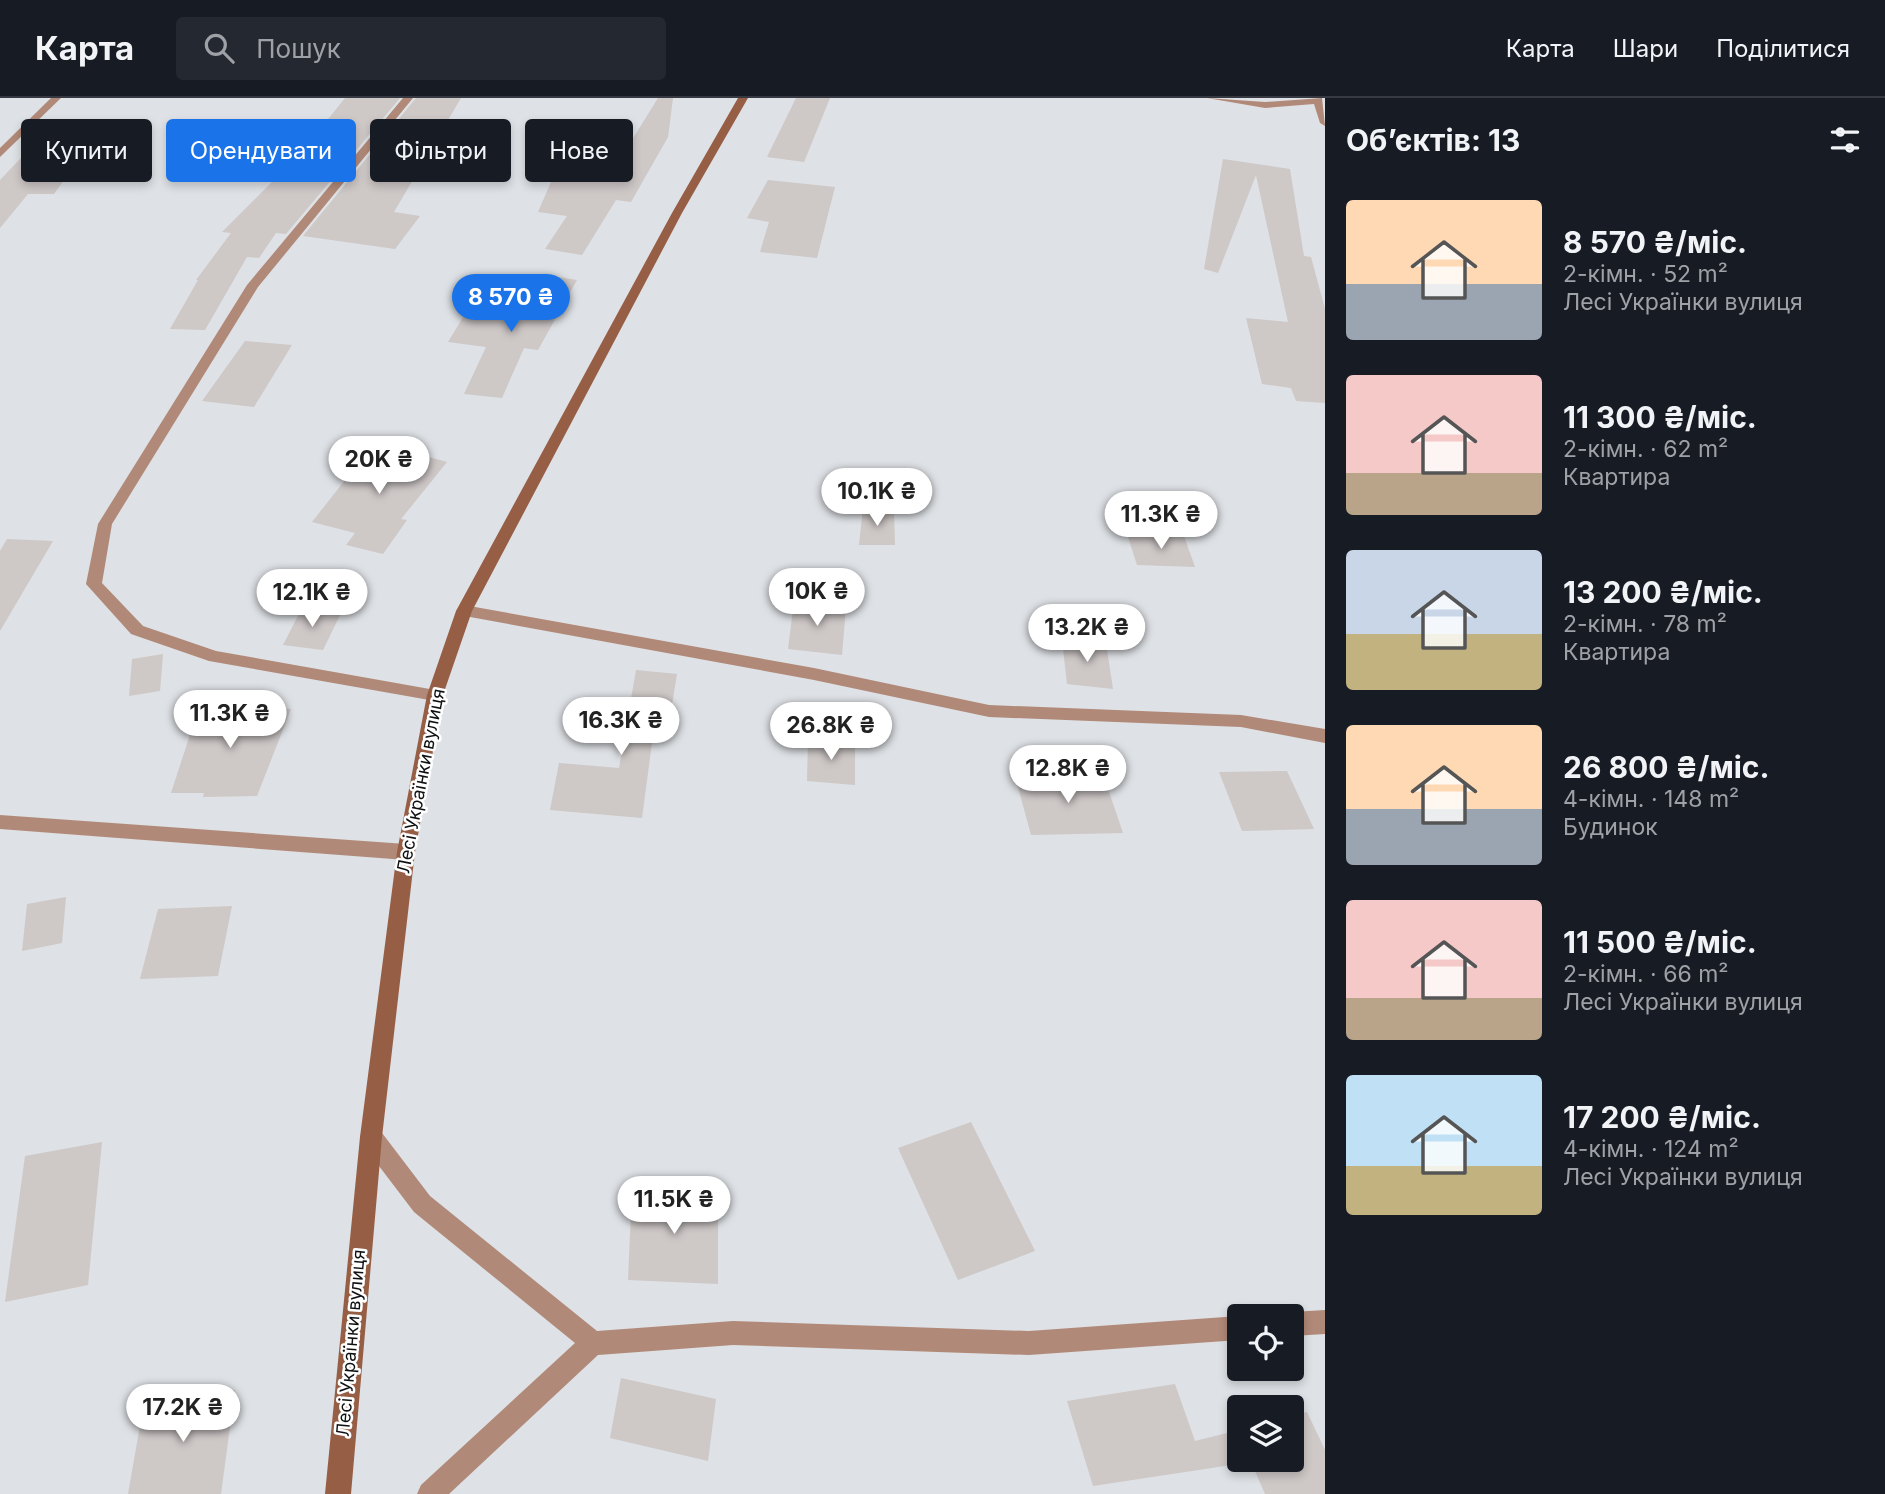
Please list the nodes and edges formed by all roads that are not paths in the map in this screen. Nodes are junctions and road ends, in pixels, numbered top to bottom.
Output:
1 (55, 98) edge
2 (408, 98) edge
3 (743, 98) edge
4 (1212, 98) edge
5 (1318, 100) edge
6 (1325, 123) edge
7 (0, 155) edge
8 (464, 611) junction
9 (435, 695) junction
10 (1325, 736) edge
11 (0, 822) edge
12 (406, 852) junction
13 (371, 1137) junction
14 (1325, 1322) edge
15 (1304, 1323) edge
16 (1227, 1329) edge
17 (593, 1343) junction
18 (338, 1494) edge
19 (430, 1494) edge

1 - 7 street
2 - 9 street
3 - 8 street, Лесі Українки вулиця
4 - 5 street
5 - 6 street
8 - 9 street, Лесі Українки вулиця
8 - 10 street
9 - 12 street, Лесі Українки вулиця
11 - 12 street
12 - 13 street, Лесі Українки вулиця
13 - 17 street
13 - 18 street, Лесі Українки вулиця
14 - 15 street
16 - 17 street
17 - 19 street

